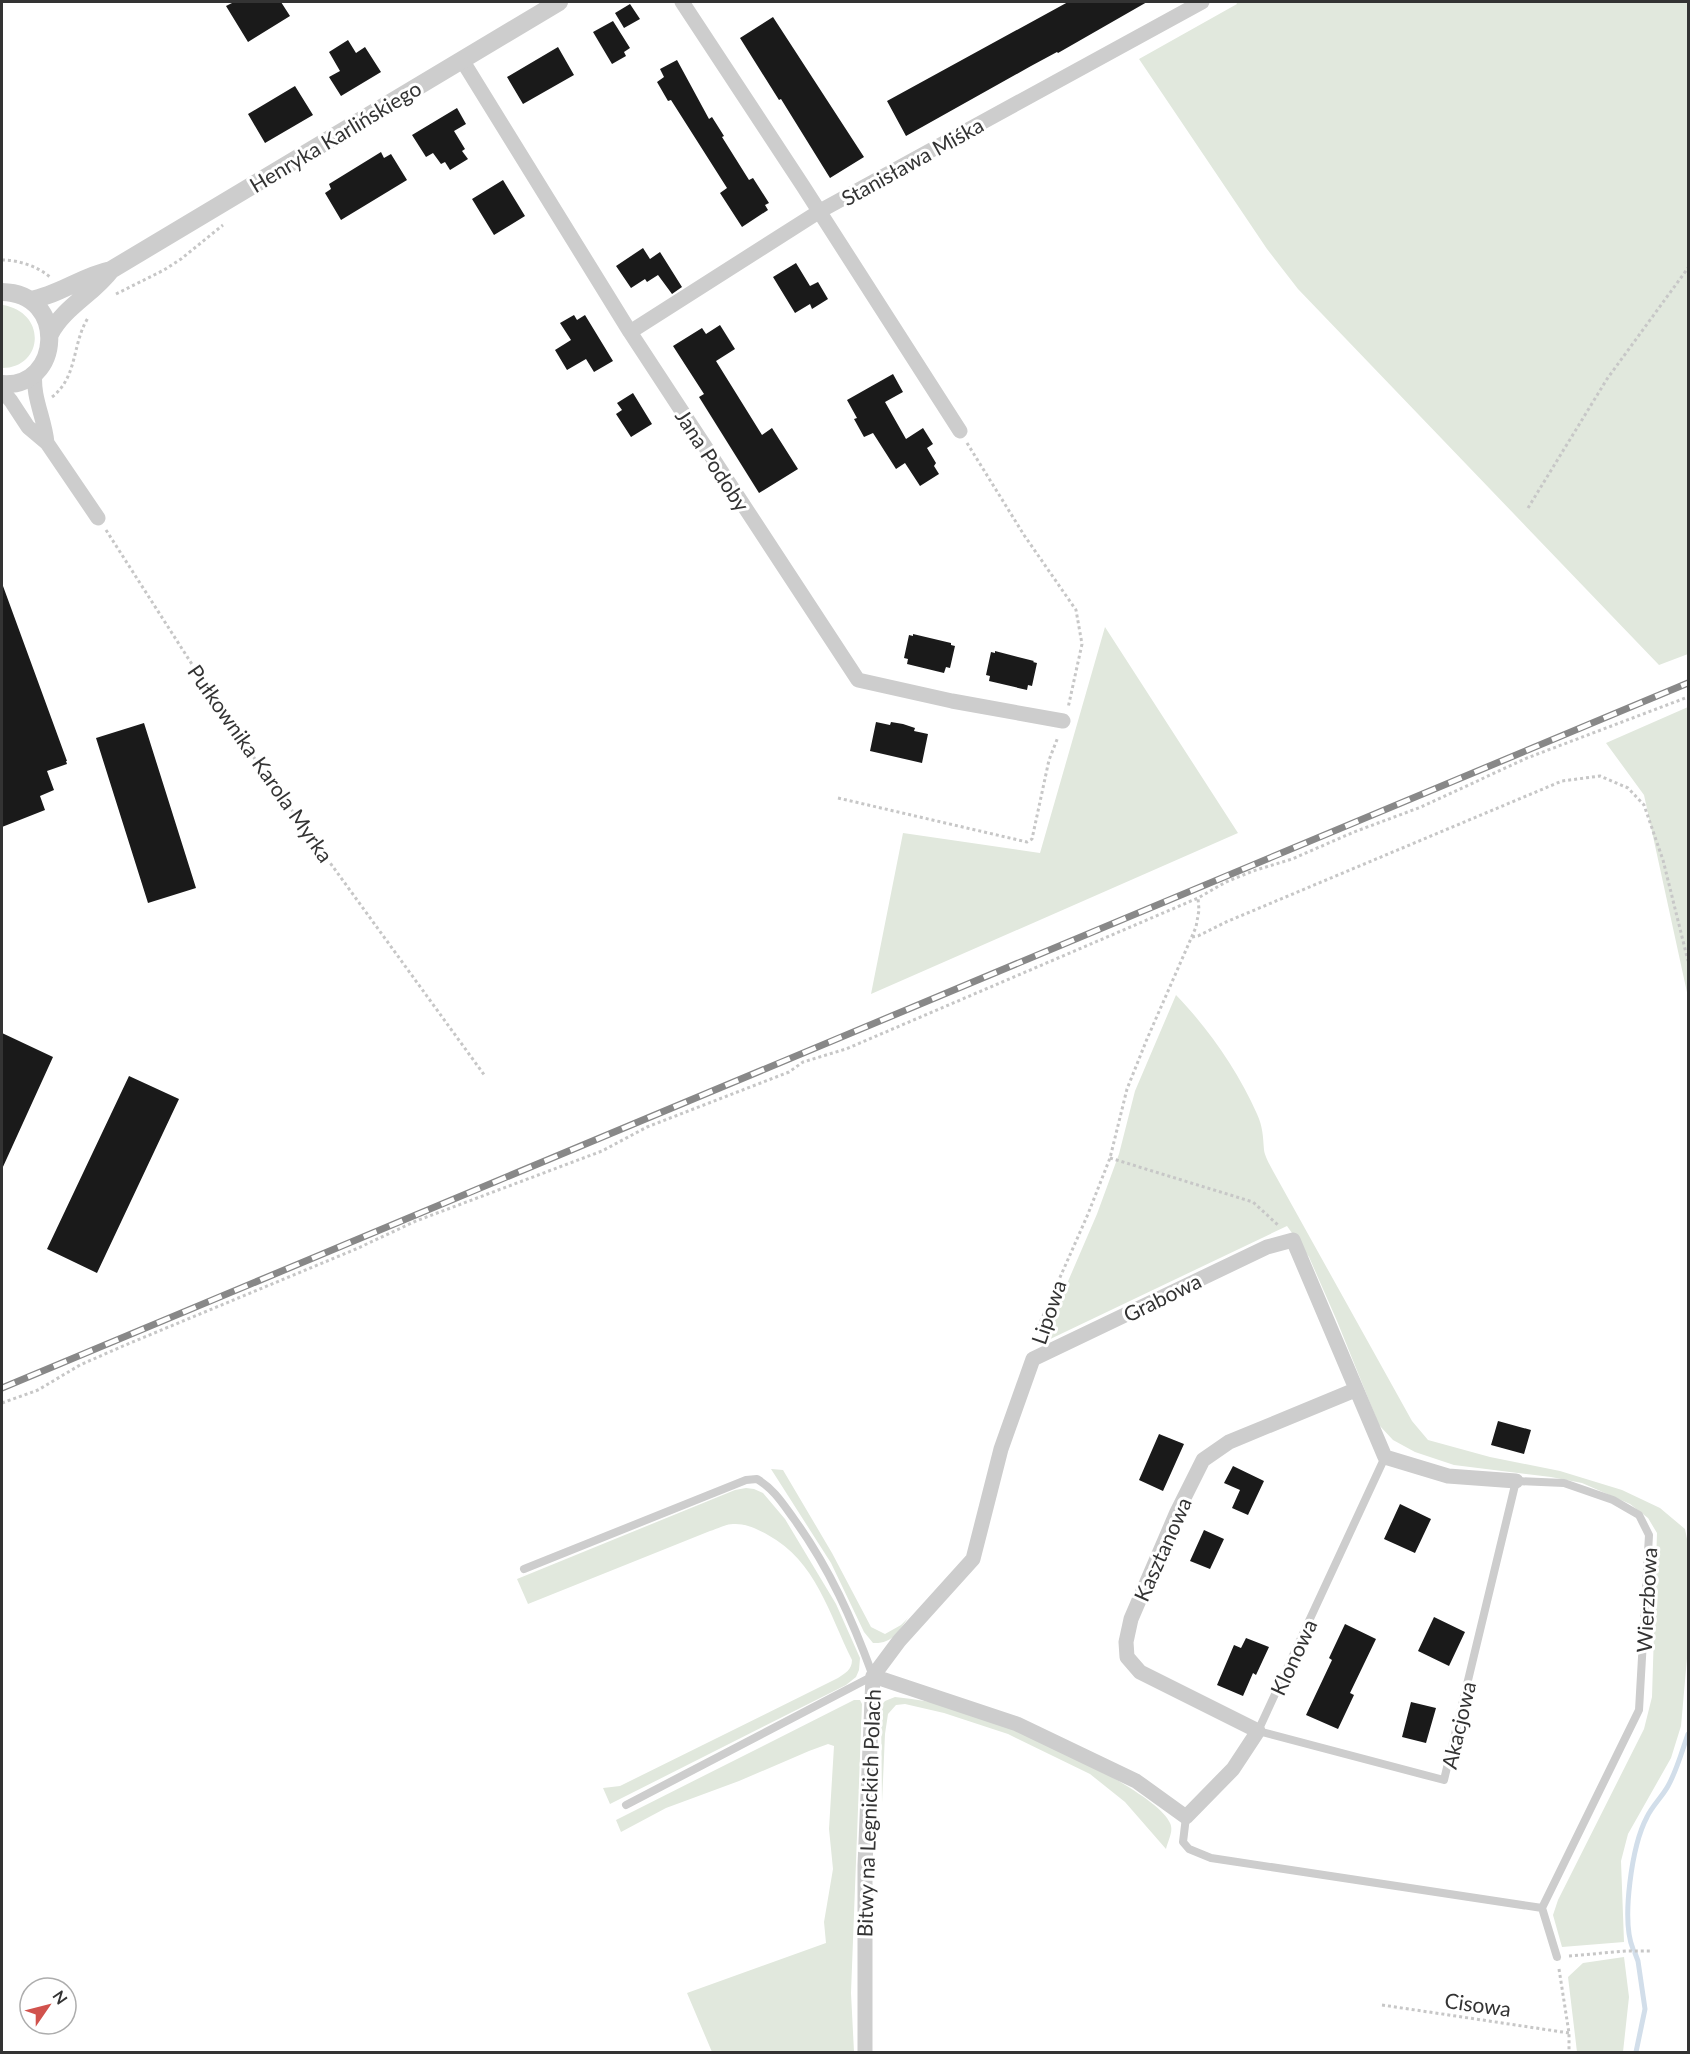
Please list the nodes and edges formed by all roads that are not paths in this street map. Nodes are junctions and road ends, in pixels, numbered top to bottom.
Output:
1 (558, 2) edge
2 (682, 2) edge
3 (1202, 2) edge
4 (462, 60) junction
5 (820, 211) junction
6 (111, 270) junction
7 (2, 292) edge
8 (30, 300) junction
9 (630, 332) junction
10 (50, 334) junction
11 (35, 373) junction
12 (2, 384) edge
13 (2, 390) edge
14 (960, 431) road end
15 (47, 443) junction
16 (98, 518) road end
17 (1063, 721) road end
18 (1033, 1359) joint
19 (1355, 1390) junction
20 (1385, 1457) junction
21 (1516, 1481) junction
22 (524, 1569) dead end
23 (873, 1676) junction
24 (1258, 1731) junction
25 (626, 1805) dead end
26 (1186, 1817) junction
27 (1542, 1908) junction
28 (1557, 1957) road end
29 (865, 2052) edge

1 - 4 street, Henryka Karlińskiego
2 - 5 street
3 - 5 street, Stanisława Miśka
4 - 6 street, Henryka Karlińskiego
4 - 9 street, Jana Podoby
5 - 9 street, Stanisława Miśka
5 - 14 street
6 - 8 street, Henryka Karlińskiego
6 - 10 street, Henryka Karlińskiego
7 - 8 street
8 - 10 street
9 - 17 street, Jana Podoby
10 - 11 street
11 - 12 street
11 - 15 street
13 - 15 street
15 - 16 street
18 - 19 street, Grabowa
18 - 23 street, Lipowa
19 - 20 street
19 - 24 street, Kasztanowa
20 - 21 street, Wierzbowa
20 - 24 lane, Klonowa
21 - 24 lane, Akacjowa
21 - 27 lane, Wierzbowa
22 - 23 lane, Bitwy na Legnickich Polach
23 - 25 lane
23 - 26 street
23 - 29 street, Bitwy na Legnickich Polach
24 - 26 street, Klonowa
26 - 27 lane
27 - 28 lane

